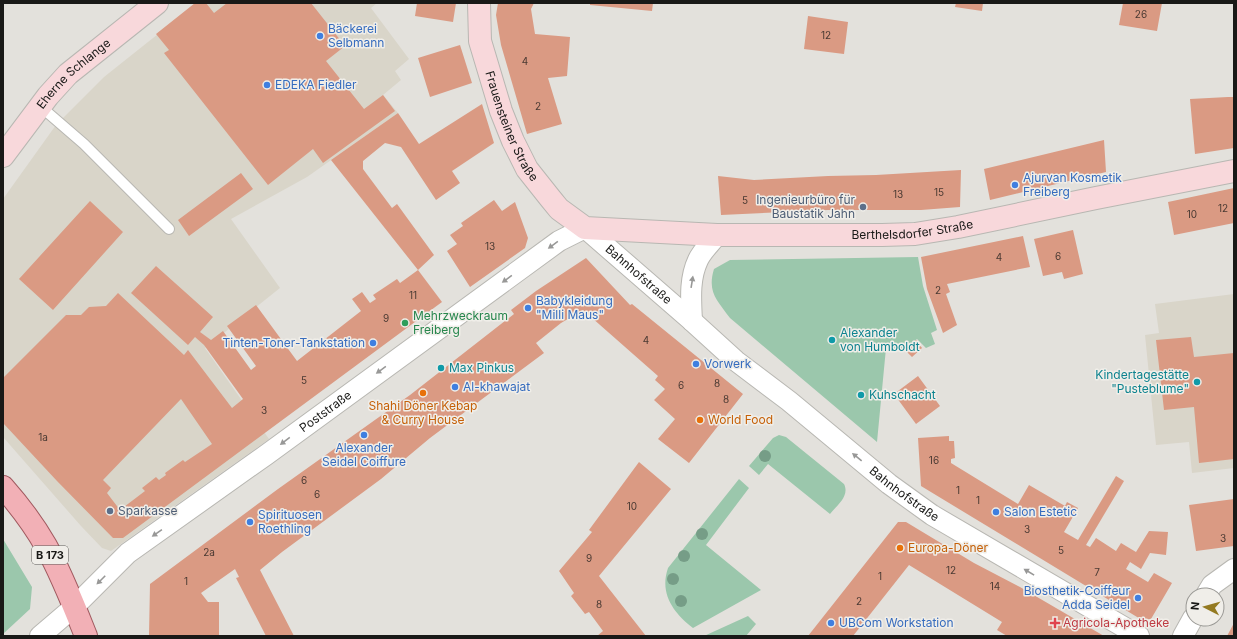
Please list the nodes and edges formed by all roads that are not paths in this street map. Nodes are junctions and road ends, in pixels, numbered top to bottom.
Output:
1 (157, 3) edge
2 (479, 3) edge
3 (40, 106) junction
4 (3, 156) edge
5 (1234, 171) edge
6 (585, 228) junction
7 (169, 229) dead end
8 (717, 235) junction
9 (692, 321) junction
10 (3, 487) edge
11 (1234, 569) edge
12 (1211, 587) edge
13 (74, 607) junction
14 (1188, 627) edge
15 (40, 636) edge
16 (86, 636) edge
17 (1140, 636) edge
18 (1182, 636) edge

1 - 3 street, Eherne Schlange
2 - 6 street, Frauensteiner Straße
3 - 4 street, Eherne Schlange
3 - 7 lane
5 - 8 street, Berthelsdorfer Straße
6 - 8 street, Berthelsdorfer Straße
6 - 9 street, Bahnhofstraße
6 -> 13 street, Poststraße
9 -> 8 street, Bahnhofstraße
17 -> 9 street, Bahnhofstraße
10 - 13 main road, B 173
11 - 12 street
13 - 15 street, Poststraße
13 - 16 main road, B 173
14 - 18 street

